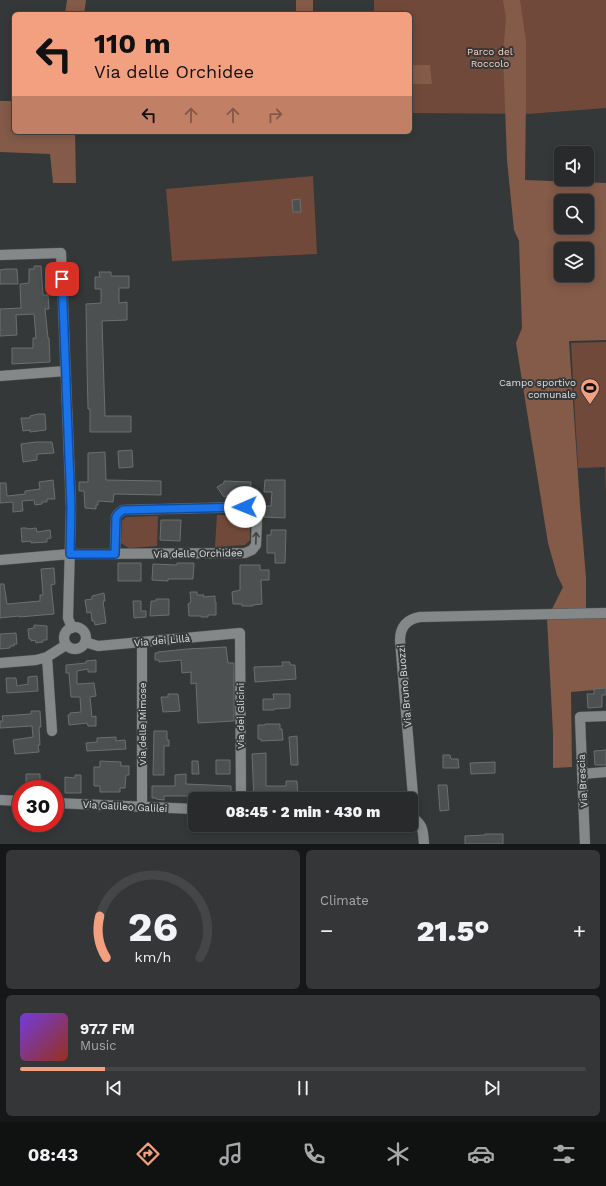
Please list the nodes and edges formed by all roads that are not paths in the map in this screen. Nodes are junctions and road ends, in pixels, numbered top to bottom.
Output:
1 (0, 255) edge
2 (66, 371) junction
3 (0, 376) edge
4 (70, 554) junction
5 (115, 554) junction
6 (0, 560) edge
7 (606, 613) edge
8 (72, 628) junction
9 (240, 633) joint
10 (85, 642) junction
11 (142, 642) junction
12 (66, 646) junction
13 (47, 657) junction
14 (0, 663) edge
15 (606, 716) edge
16 (52, 731) dead end
17 (606, 772) edge
18 (582, 774) junction
19 (241, 792) edge
20 (413, 792) edge
21 (0, 800) edge
22 (12, 801) edge
23 (64, 803) edge
24 (142, 806) junction
25 (188, 809) edge
26 (418, 823) edge
27 (424, 844) edge
28 (585, 844) edge

1 - 2 street
2 - 3 street
2 - 4 street
4 - 5 street, Via delle Orchidee
4 - 6 street, Via delle Orchidee
4 - 8 street
5 -> 5 street, Via delle Orchidee
7 - 20 street, Via Bruno Buozzi
8 - 10 street
8 - 12 street
9 - 11 street, Via dei Lillà
9 - 19 street, Via dei Glicini
10 - 11 street, Via dei Lillà
10 - 12 street
11 - 24 street, Via delle Mimose
12 - 13 street
13 - 14 street
13 - 16 street
15 - 18 street, Via Brescia
17 - 18 street
18 - 28 street, Via Brescia
21 - 22 street
23 - 24 street, Via Galileo Galilei
24 - 25 street, Via Galileo Galilei
26 - 27 street

